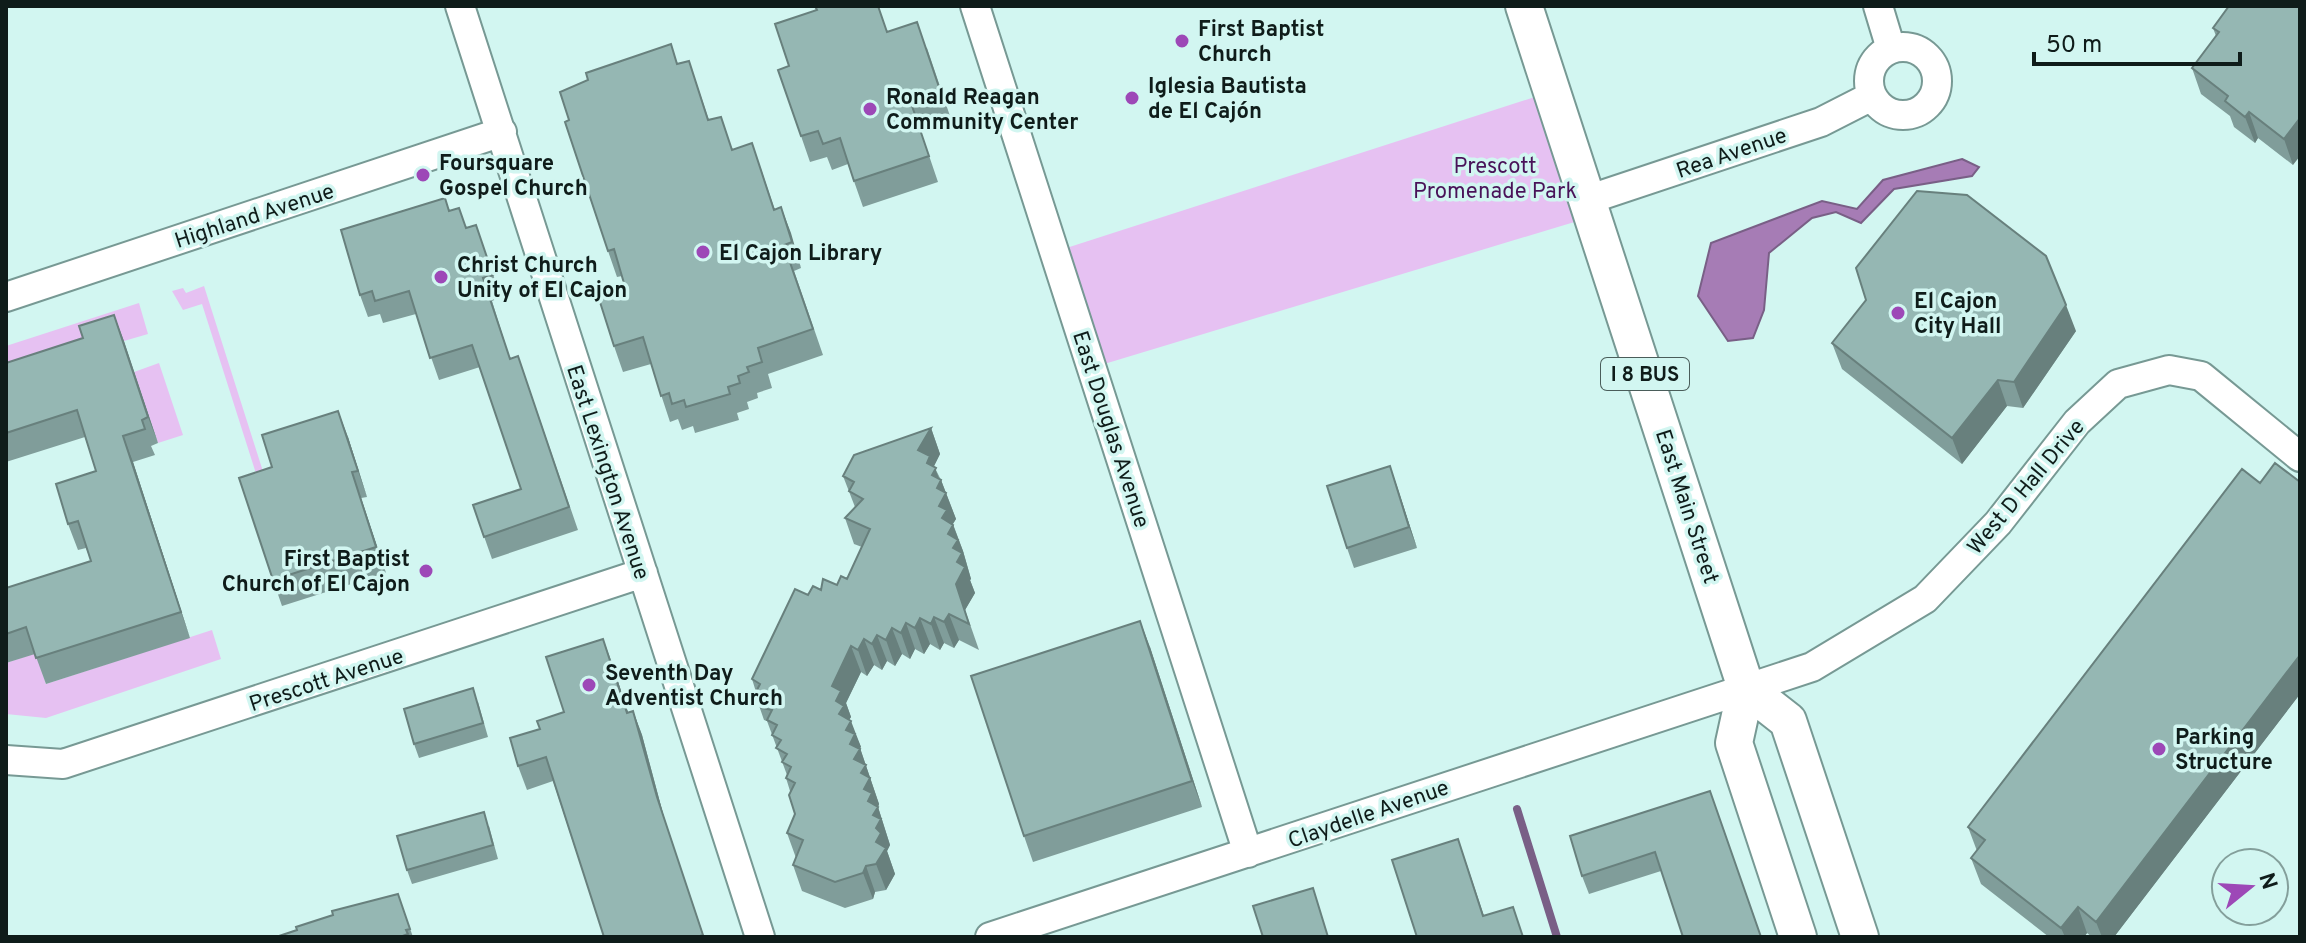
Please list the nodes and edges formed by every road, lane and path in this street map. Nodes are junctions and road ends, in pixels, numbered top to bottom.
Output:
1 (460, 6) edge
2 (975, 6) edge
3 (1524, 6) edge
4 (1878, 6) edge
5 (1891, 49) junction
6 (1872, 96) junction
7 (502, 132) junction
8 (1587, 200) junction
9 (6, 297) edge
10 (2300, 457) edge
11 (643, 573) junction
12 (1746, 688) junction
13 (6, 760) edge
14 (1248, 853) junction
15 (760, 937) edge
16 (990, 937) edge
17 (1798, 937) edge
18 (1860, 937) edge

1 - 7 street, East Lexington Avenue
2 - 14 street, East Douglas Avenue
3 - 8 main road, East Main Street / I 8 BUS
4 - 5 street
5 - 6 street
5 - 6 street
6 - 8 street, Rea Avenue
7 - 9 street, Highland Avenue
7 - 11 street, East Lexington Avenue
8 - 12 main road, East Main Street / I 8 BUS
10 - 12 street, West D Hall Drive
11 - 13 street, Prescott Avenue
11 - 15 street, East Lexington Avenue
12 - 14 street, Claydelle Avenue
12 - 17 main road
12 - 18 main road
14 - 16 street, Claydelle Avenue

